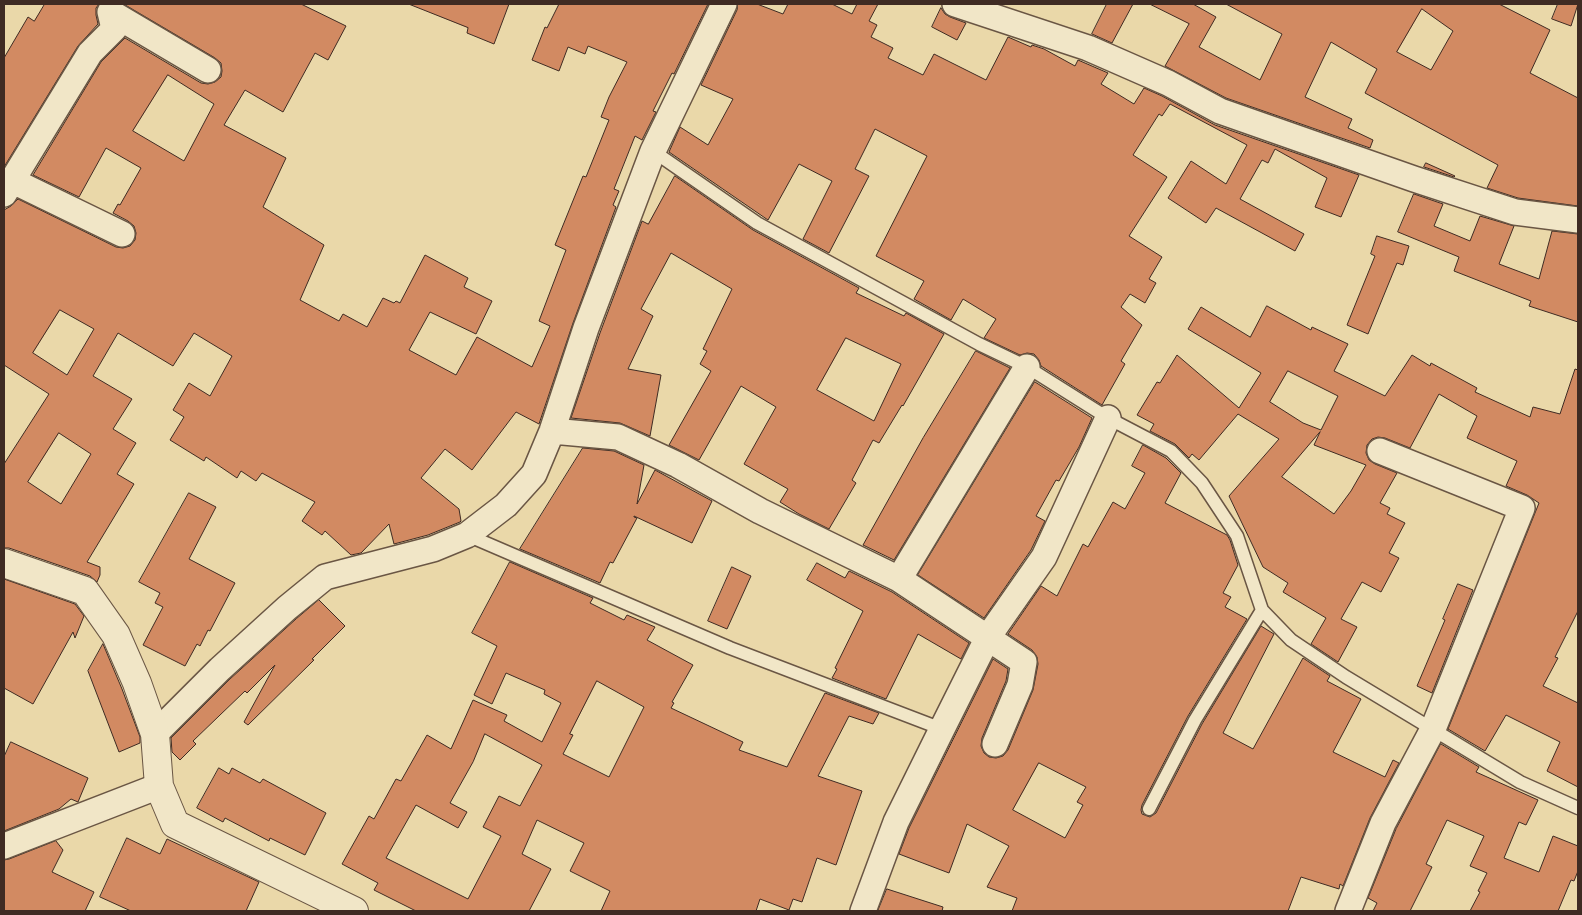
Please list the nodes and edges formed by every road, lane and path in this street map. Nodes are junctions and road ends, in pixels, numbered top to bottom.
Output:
1 (724, 4) edge
2 (955, 4) edge
3 (208, 70) dead end
4 (653, 152) junction
5 (8, 187) edge
6 (1578, 220) edge
7 (122, 234) dead end
8 (1027, 367) junction
9 (1108, 418) junction
10 (552, 431) junction
11 (1380, 451) dead end
12 (467, 535) junction
13 (4, 563) edge
14 (899, 579) junction
15 (1262, 610) junction
16 (988, 637) junction
17 (942, 729) junction
18 (1433, 729) junction
19 (155, 734) junction
20 (995, 744) dead end
21 (159, 786) junction
22 (1578, 808) edge
23 (1149, 809) dead end
24 (4, 846) edge
25 (354, 911) edge
26 (863, 911) edge
27 (1348, 911) edge

1 - 4 street
2 - 6 street
3 - 5 street
4 - 8 lane
4 - 10 street
5 - 7 street
8 - 9 lane
8 - 14 street
9 - 15 lane
9 - 16 street
10 - 12 street
10 - 14 street
11 - 18 street
12 - 17 lane
12 - 19 street
13 - 19 street
14 - 16 street
15 - 18 lane
15 - 23 lane
16 - 17 street
16 - 20 street
17 - 26 street
18 - 22 lane
18 - 27 street
19 - 21 street
21 - 24 street
21 - 25 street

